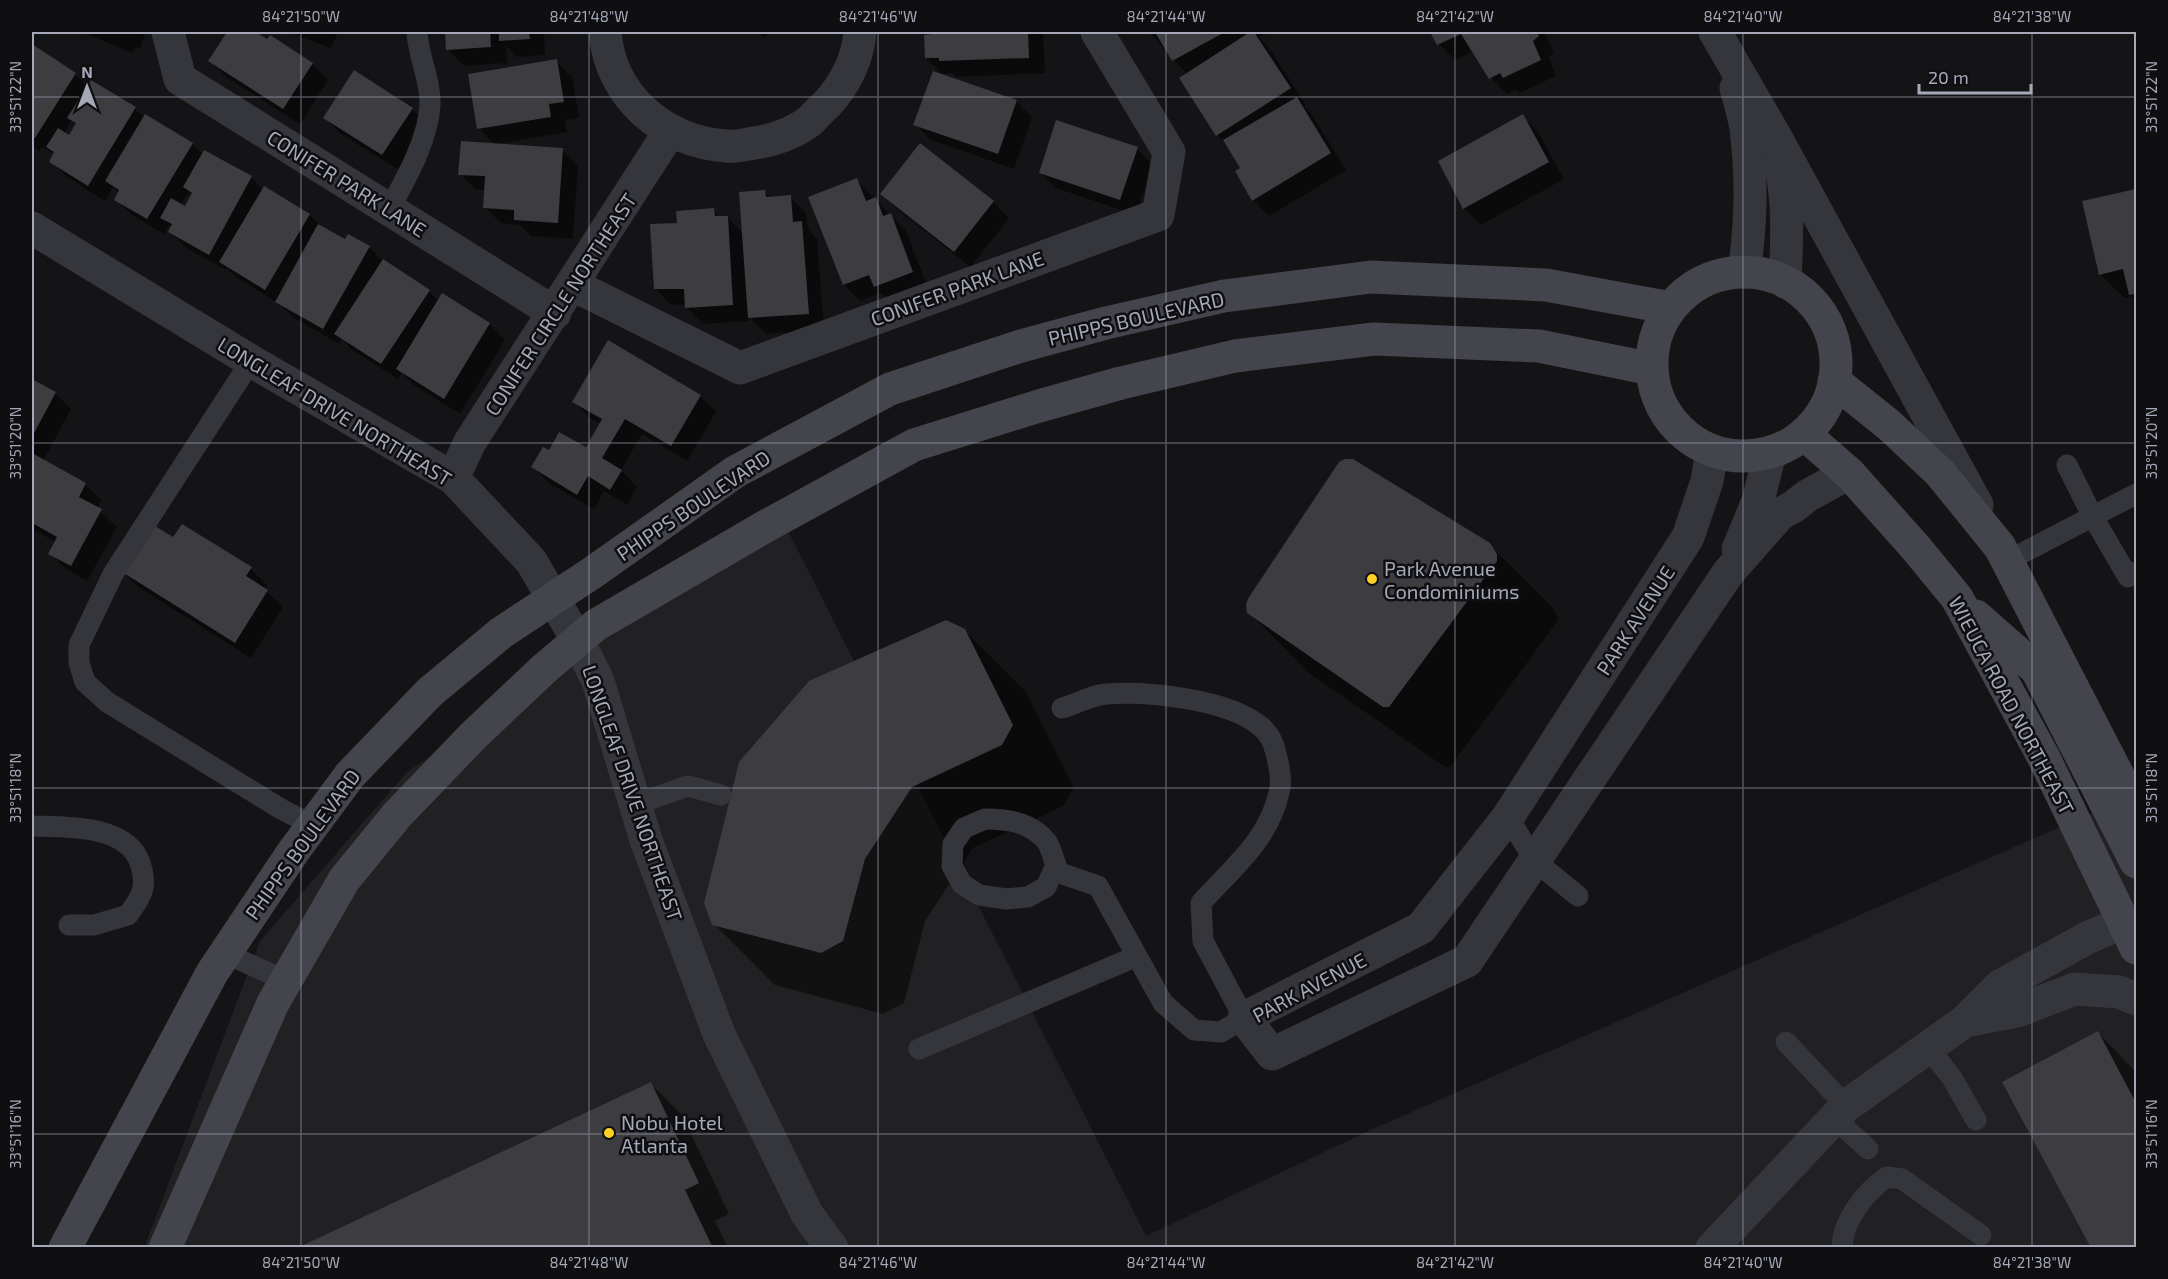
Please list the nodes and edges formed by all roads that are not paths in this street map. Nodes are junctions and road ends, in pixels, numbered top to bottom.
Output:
1 (168, 32) edge
2 (417, 32) edge
3 (605, 32) edge
4 (860, 32) edge
5 (1097, 32) edge
6 (1722, 45) edge
7 (670, 131) junction
8 (1774, 134) junction
9 (389, 210) junction
10 (32, 228) edge
11 (1744, 272) junction
12 (1785, 282) junction
13 (573, 285) junction
14 (1671, 308) junction
15 (555, 313) junction
16 (251, 361) junction
17 (1652, 369) junction
18 (1834, 381) junction
19 (1803, 434) junction
20 (1712, 451) junction
21 (1770, 453) junction
22 (2067, 465) dead end
23 (1849, 473) junction
24 (453, 478) junction
25 (2136, 494) edge
26 (2093, 517) junction
27 (2003, 554) junction
28 (2136, 572) edge
29 (1728, 573) junction
30 (554, 597) junction
31 (1957, 598) junction
32 (578, 641) junction
33 (1062, 708) dead end
34 (721, 795) dead end
35 (636, 804) junction
36 (2136, 810) edge
37 (1508, 817) junction
38 (312, 825) junction
39 (32, 826) edge
40 (1534, 861) junction
41 (2136, 862) edge
42 (1054, 871) junction
43 (1578, 896) dead end
44 (69, 925) dead end
45 (2132, 932) edge
46 (225, 953) junction
47 (1137, 956) junction
48 (286, 981) junction
49 (2136, 999) edge
50 (1244, 1018) junction
51 (1965, 1020) junction
52 (1786, 1042) dead end
53 (1928, 1047) junction
54 (919, 1049) dead end
55 (1840, 1112) junction
56 (1976, 1120) dead end
57 (1868, 1149) dead end
58 (1981, 1235) dead end
59 (65, 1248) edge
60 (165, 1248) edge
61 (832, 1248) edge
62 (1712, 1248) edge
63 (1842, 1248) edge

1 - 9 street, CONIFER PARK LANE
2 - 9 lane
3 - 7 street
4 - 7 street
5 - 13 street, CONIFER PARK LANE
6 - 8 street
6 - 11 street
7 - 13 street, CONIFER CIRCLE NORTHEAST
8 - 12 street
8 - 27 street
9 - 15 street, CONIFER PARK LANE
10 - 16 street, LONGLEAF DRIVE NORTHEAST
11 - 12 main road
11 - 14 main road
12 - 18 main road
13 - 15 street, CONIFER CIRCLE NORTHEAST
14 - 17 main road
14 - 30 main road, PHIPPS BOULEVARD
15 - 24 street, CONIFER CIRCLE NORTHEAST
16 - 24 street, LONGLEAF DRIVE NORTHEAST
16 - 38 lane
17 - 20 main road
17 - 32 main road
18 - 19 main road
18 - 27 main road
19 - 21 main road
19 - 23 main road, WIEUCA ROAD NORTHEAST
20 - 21 main road
20 - 37 street, PARK AVENUE
21 - 29 street, PARK AVENUE
22 - 26 lane
23 - 29 street, PARK AVENUE
23 - 31 main road, WIEUCA ROAD NORTHEAST
24 - 30 street, LONGLEAF DRIVE NORTHEAST
25 - 26 lane
26 - 27 lane
26 - 28 lane
27 - 36 main road
29 - 40 street, PARK AVENUE
30 - 32 street, LONGLEAF DRIVE NORTHEAST
30 - 38 main road, PHIPPS BOULEVARD
31 - 41 main road
31 - 45 main road, WIEUCA ROAD NORTHEAST
32 - 35 street, LONGLEAF DRIVE NORTHEAST
32 - 48 main road
33 - 50 lane
34 - 35 lane
35 - 61 street, LONGLEAF DRIVE NORTHEAST
37 - 40 lane
37 - 50 street, PARK AVENUE
38 - 46 main road, PHIPPS BOULEVARD
39 - 44 lane
40 - 43 lane
40 - 50 street, PARK AVENUE
42 - 42 lane
42 - 47 lane
45 - 51 street
46 - 48 lane
46 - 59 main road, PHIPPS BOULEVARD
47 - 50 lane
47 - 54 lane
48 - 60 main road
49 - 51 street
51 - 53 street
52 - 55 lane
53 - 55 street
53 - 56 lane
55 - 57 lane
55 - 62 street
58 - 63 lane

